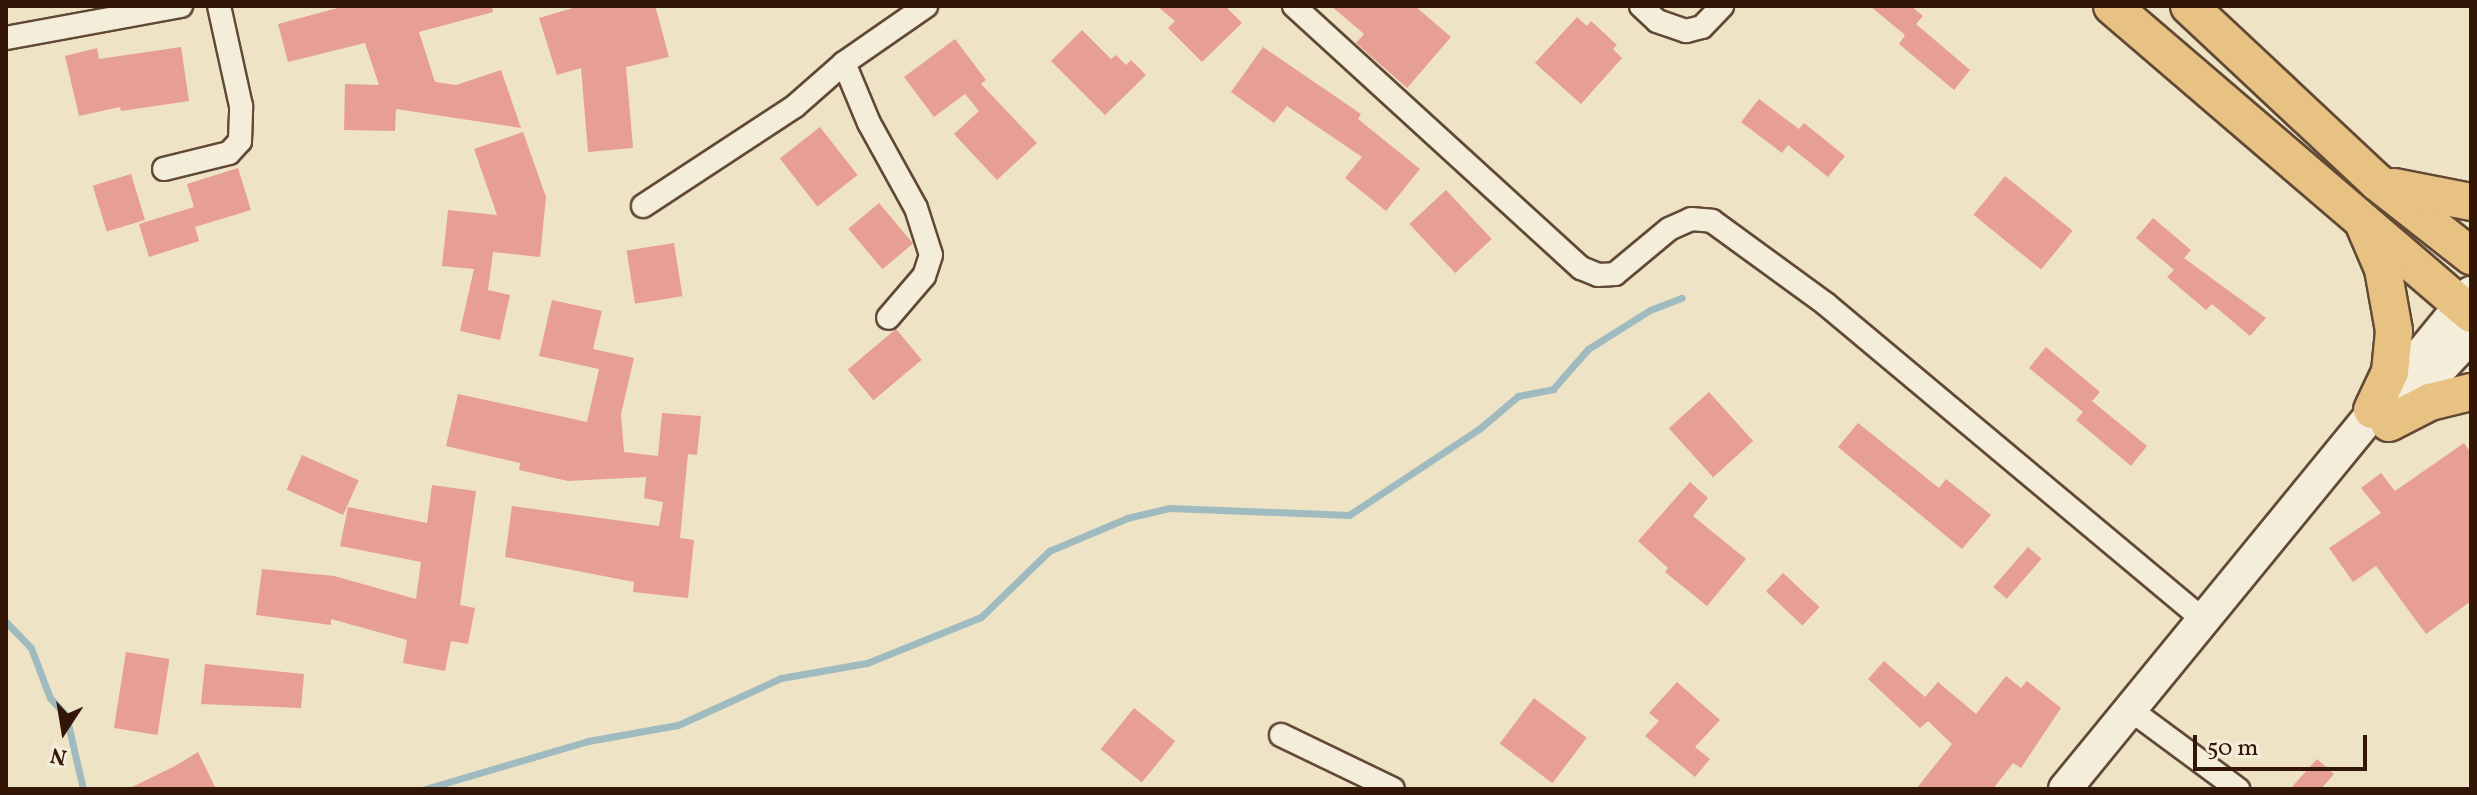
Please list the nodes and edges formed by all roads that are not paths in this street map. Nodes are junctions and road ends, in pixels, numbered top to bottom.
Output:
1 (181, 6) edge
2 (219, 6) edge
3 (926, 6) edge
4 (1294, 6) edge
5 (1641, 6) edge
6 (1722, 6) edge
7 (2112, 6) edge
8 (2189, 6) edge
9 (6, 38) edge
10 (844, 63) junction
11 (164, 169) dead end
12 (2377, 182) junction
13 (2471, 202) edge
14 (643, 206) dead end
15 (2362, 218) junction
16 (2471, 256) edge
17 (2468, 312) edge
18 (888, 318) dead end
19 (2471, 392) edge
20 (2380, 417) junction
21 (2202, 618) junction
22 (2128, 708) junction
23 (1281, 735) dead end
24 (1393, 789) edge
25 (2065, 789) edge
26 (2238, 789) edge

1 - 9 street
2 - 11 street
3 - 10 street
4 - 21 street
5 - 6 street
7 - 15 main road
8 - 12 main road
10 - 14 street
10 - 18 street
12 - 13 main road
12 - 16 main road
15 - 17 main road
15 - 20 main road
17 - 20 street
19 - 20 main road
20 - 21 street
21 - 22 street
22 - 25 street
22 - 26 street
23 - 24 street

